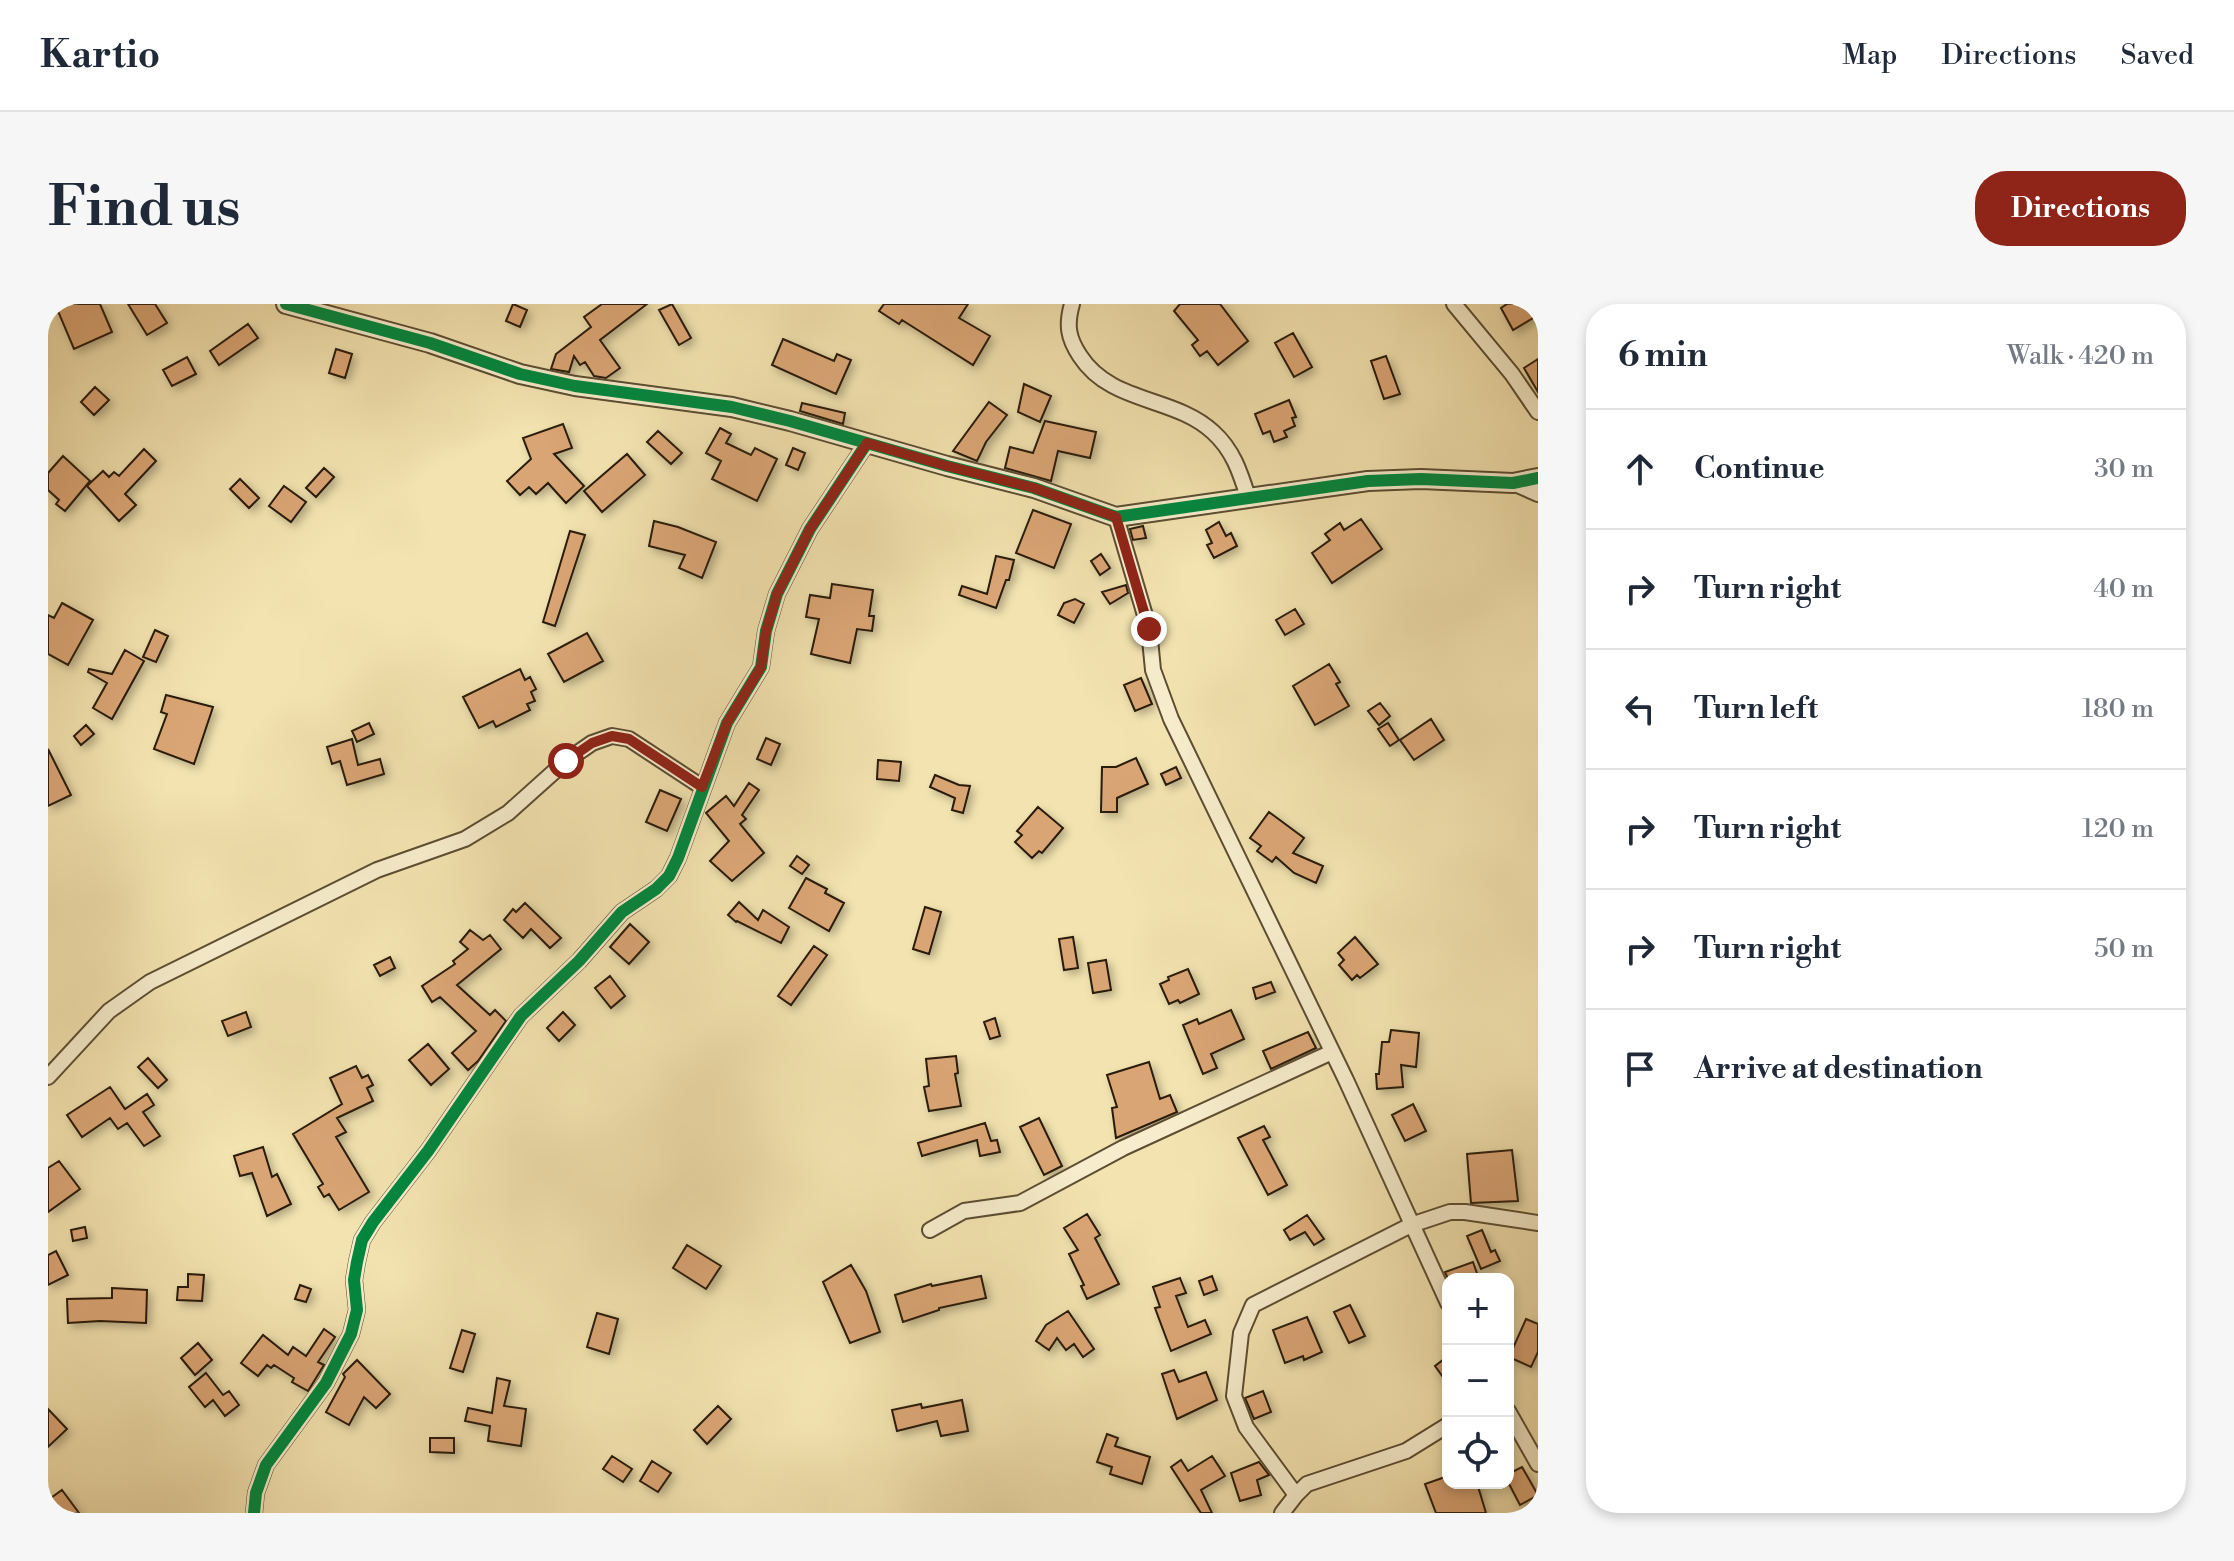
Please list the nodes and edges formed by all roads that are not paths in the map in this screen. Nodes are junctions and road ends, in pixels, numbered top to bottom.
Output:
1 (286, 304) edge
2 (1072, 304) edge
3 (1454, 304) edge
4 (1538, 412) edge
5 (867, 443) junction
6 (1538, 478) edge
7 (1513, 483) junction
8 (1538, 494) edge
9 (1248, 497) junction
10 (1116, 517) junction
11 (702, 787) junction
12 (1332, 1052) junction
13 (48, 1077) edge
14 (1538, 1223) edge
15 (1411, 1225) junction
16 (930, 1230) dead end
17 (1442, 1290) edge
18 (1511, 1417) edge
19 (1442, 1429) edge
20 (1538, 1464) edge
21 (1296, 1495) junction
22 (254, 1513) edge
23 (1282, 1513) edge

1 - 5 street
2 - 9 street
3 - 4 street
5 - 10 street
5 - 11 street
6 - 7 street
7 - 8 street
7 - 9 street
9 - 10 street
10 - 12 street
11 - 13 street
11 - 22 street
12 - 15 street
12 - 16 street
14 - 15 street
15 - 17 street
15 - 21 street
18 - 20 street
19 - 21 street
21 - 23 street

